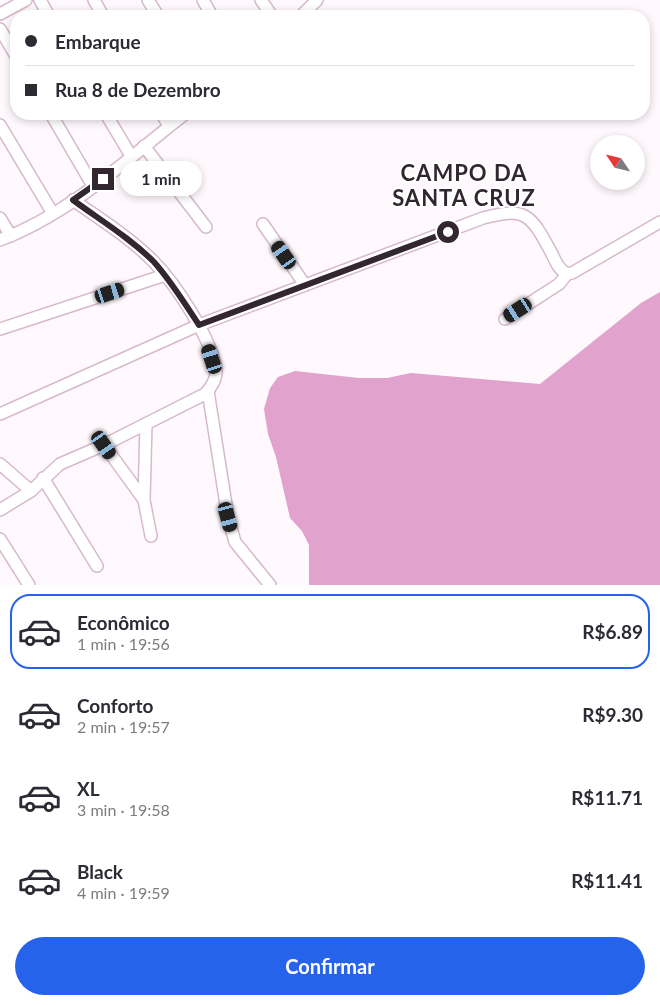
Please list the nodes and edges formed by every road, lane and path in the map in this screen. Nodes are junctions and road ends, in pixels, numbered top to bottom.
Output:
1 (26, 0) edge
2 (317, 0) edge
3 (307, 10) edge
4 (0, 14) edge
5 (0, 28) edge
6 (10, 46) edge
7 (54, 120) edge
8 (110, 120) edge
9 (166, 120) edge
10 (177, 120) edge
11 (0, 125) edge
12 (169, 126) junction
13 (144, 146) junction
14 (132, 156) junction
15 (93, 186) junction
16 (73, 200) junction
17 (52, 212) junction
18 (0, 218) edge
19 (660, 222) edge
20 (263, 224) dead end
21 (206, 227) dead end
22 (5, 238) edge
23 (567, 274) junction
24 (165, 275) junction
25 (305, 285) junction
26 (505, 319) dead end
27 (199, 325) junction
28 (0, 329) edge
29 (208, 391) junction
30 (0, 414) edge
31 (146, 424) junction
32 (104, 445) junction
33 (0, 464) edge
34 (43, 478) junction
35 (31, 491) junction
36 (144, 500) junction
37 (0, 510) edge
38 (151, 536) dead end
39 (0, 539) edge
40 (97, 566) dead end
41 (29, 585) edge
42 (270, 585) edge

1 - 4 street
2 - 3 street
5 - 6 street
7 - 15 street
8 - 14 street
9 - 12 street
10 - 12 street
11 - 17 street
12 - 13 street
13 - 14 street
13 - 21 street
14 - 15 street
15 - 16 street
16 - 17 street
16 - 24 street
17 - 22 street
18 - 22 street
19 - 23 street
20 - 25 street
23 - 25 street
23 - 26 street
24 - 27 street
24 - 28 street
25 - 27 street
27 - 29 street
27 - 30 street
29 - 31 street
29 - 42 street
31 - 32 street
31 - 36 street
32 - 34 street
32 - 36 street
33 - 35 street
34 - 35 street
34 - 40 street
35 - 37 street
36 - 38 street
39 - 41 street

